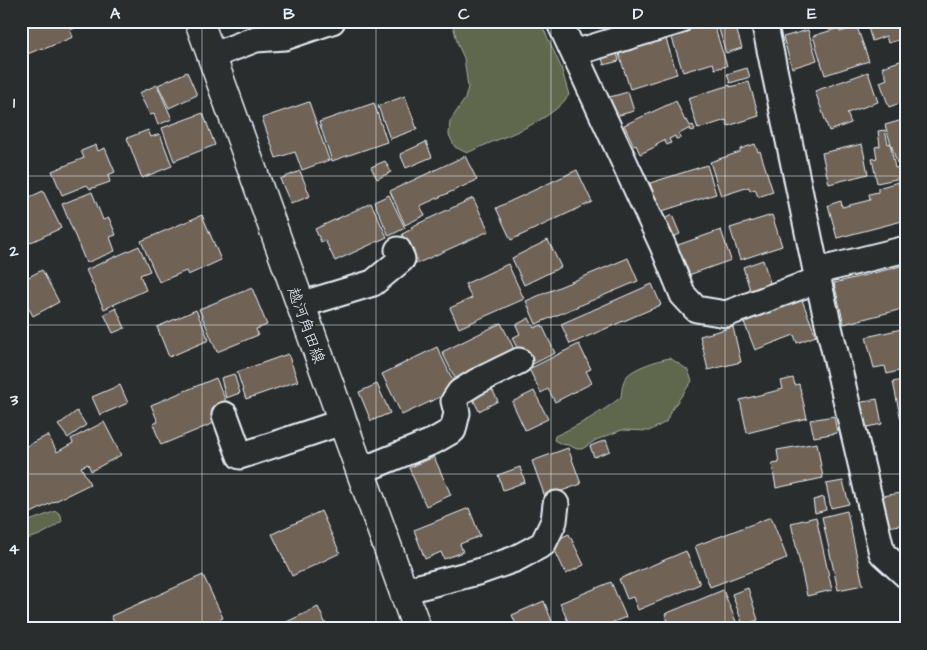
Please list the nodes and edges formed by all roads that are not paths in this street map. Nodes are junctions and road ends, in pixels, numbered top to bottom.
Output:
1 (199, 21) edge
2 (332, 21) edge
3 (559, 21) edge
4 (679, 21) edge
5 (764, 21) edge
6 (574, 53) junction
7 (211, 56) junction
8 (906, 249) edge
9 (398, 250) dead end
10 (818, 275) junction
11 (300, 305) junction
12 (519, 362) dead end
13 (225, 414) dead end
14 (342, 422) junction
15 (360, 471) junction
16 (556, 504) dead end
17 (894, 553) edge
18 (906, 575) edge
19 (403, 591) junction
20 (417, 629) edge

1 - 7 main road, 越河角田線
2 - 7 street
3 - 6 street
4 - 6 street
5 - 10 street
6 - 10 street
7 - 11 main road, 越河角田線
8 - 10 street
9 - 11 street
10 - 17 street
11 - 14 main road, 越河角田線
12 - 15 street
13 - 14 street
14 - 15 main road, 越河角田線
15 - 19 main road, 越河角田線
16 - 19 street
17 - 18 street
19 - 20 main road, 越河角田線

